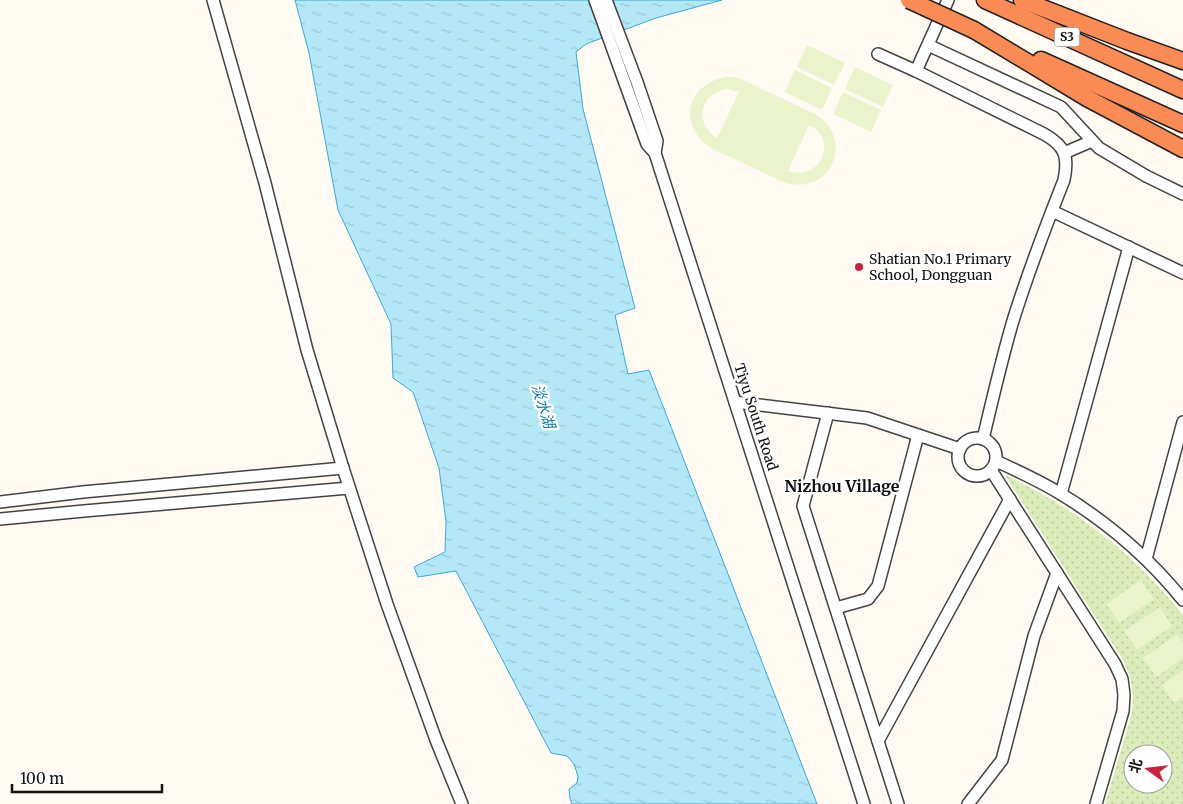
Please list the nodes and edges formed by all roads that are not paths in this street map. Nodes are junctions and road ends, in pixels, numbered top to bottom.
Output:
1 (213, 0) edge
2 (595, 0) edge
3 (606, 0) edge
4 (909, 0) edge
5 (948, 0) edge
6 (985, 0) edge
7 (1022, 0) edge
8 (974, 30) junction
9 (928, 45) junction
10 (878, 54) dead end
11 (1183, 61) edge
12 (916, 71) junction
13 (632, 84) junction
14 (1183, 90) edge
15 (1183, 124) edge
16 (1092, 140) junction
17 (1183, 149) edge
18 (1064, 152) junction
19 (1183, 194) edge
20 (1052, 211) junction
21 (1129, 247) junction
22 (1183, 273) edge
23 (735, 402) junction
24 (828, 413) junction
25 (1183, 422) edge
26 (918, 435) junction
27 (984, 439) junction
28 (960, 449) junction
29 (993, 466) junction
30 (343, 468) junction
31 (349, 488) junction
32 (83, 492) junction
33 (1061, 494) junction
34 (1010, 499) junction
35 (0, 502) edge
36 (84, 511) junction
37 (0, 519) edge
38 (1146, 559) junction
39 (1057, 573) junction
40 (1183, 600) edge
41 (836, 608) junction
42 (878, 741) junction
43 (462, 804) edge
44 (864, 804) edge
45 (898, 804) edge
46 (968, 804) edge
47 (1096, 804) edge

1 - 30 street
2 - 13 street, Tiyu South Road
3 - 13 street, Tiyu South Road
4 - 8 highway, S3, bridge
5 - 9 street
6 - 14 highway, S3
7 - 11 highway
8 - 15 highway, S3
8 - 17 highway
9 - 12 street
9 - 16 street
10 - 12 street
12 - 18 street
13 - 23 street, Tiyu South Road
16 - 18 street
16 - 19 street
18 - 20 street
20 - 21 street
20 - 27 street
21 - 22 street
21 - 33 street
23 - 24 street
23 - 44 street, Tiyu South Road
24 - 26 street
24 - 41 street
25 - 38 street
26 - 28 street
26 - 41 street
27 - 28 street
27 - 29 street
28 - 29 street
29 - 33 street
29 - 34 street
30 - 31 street
30 - 32 street
31 - 36 street
31 - 43 street
32 - 35 street
32 - 36 street
33 - 38 street
34 - 39 street
34 - 42 street
36 - 37 street
38 - 40 street
39 - 46 street
39 - 47 street
41 - 42 street
42 - 45 street

